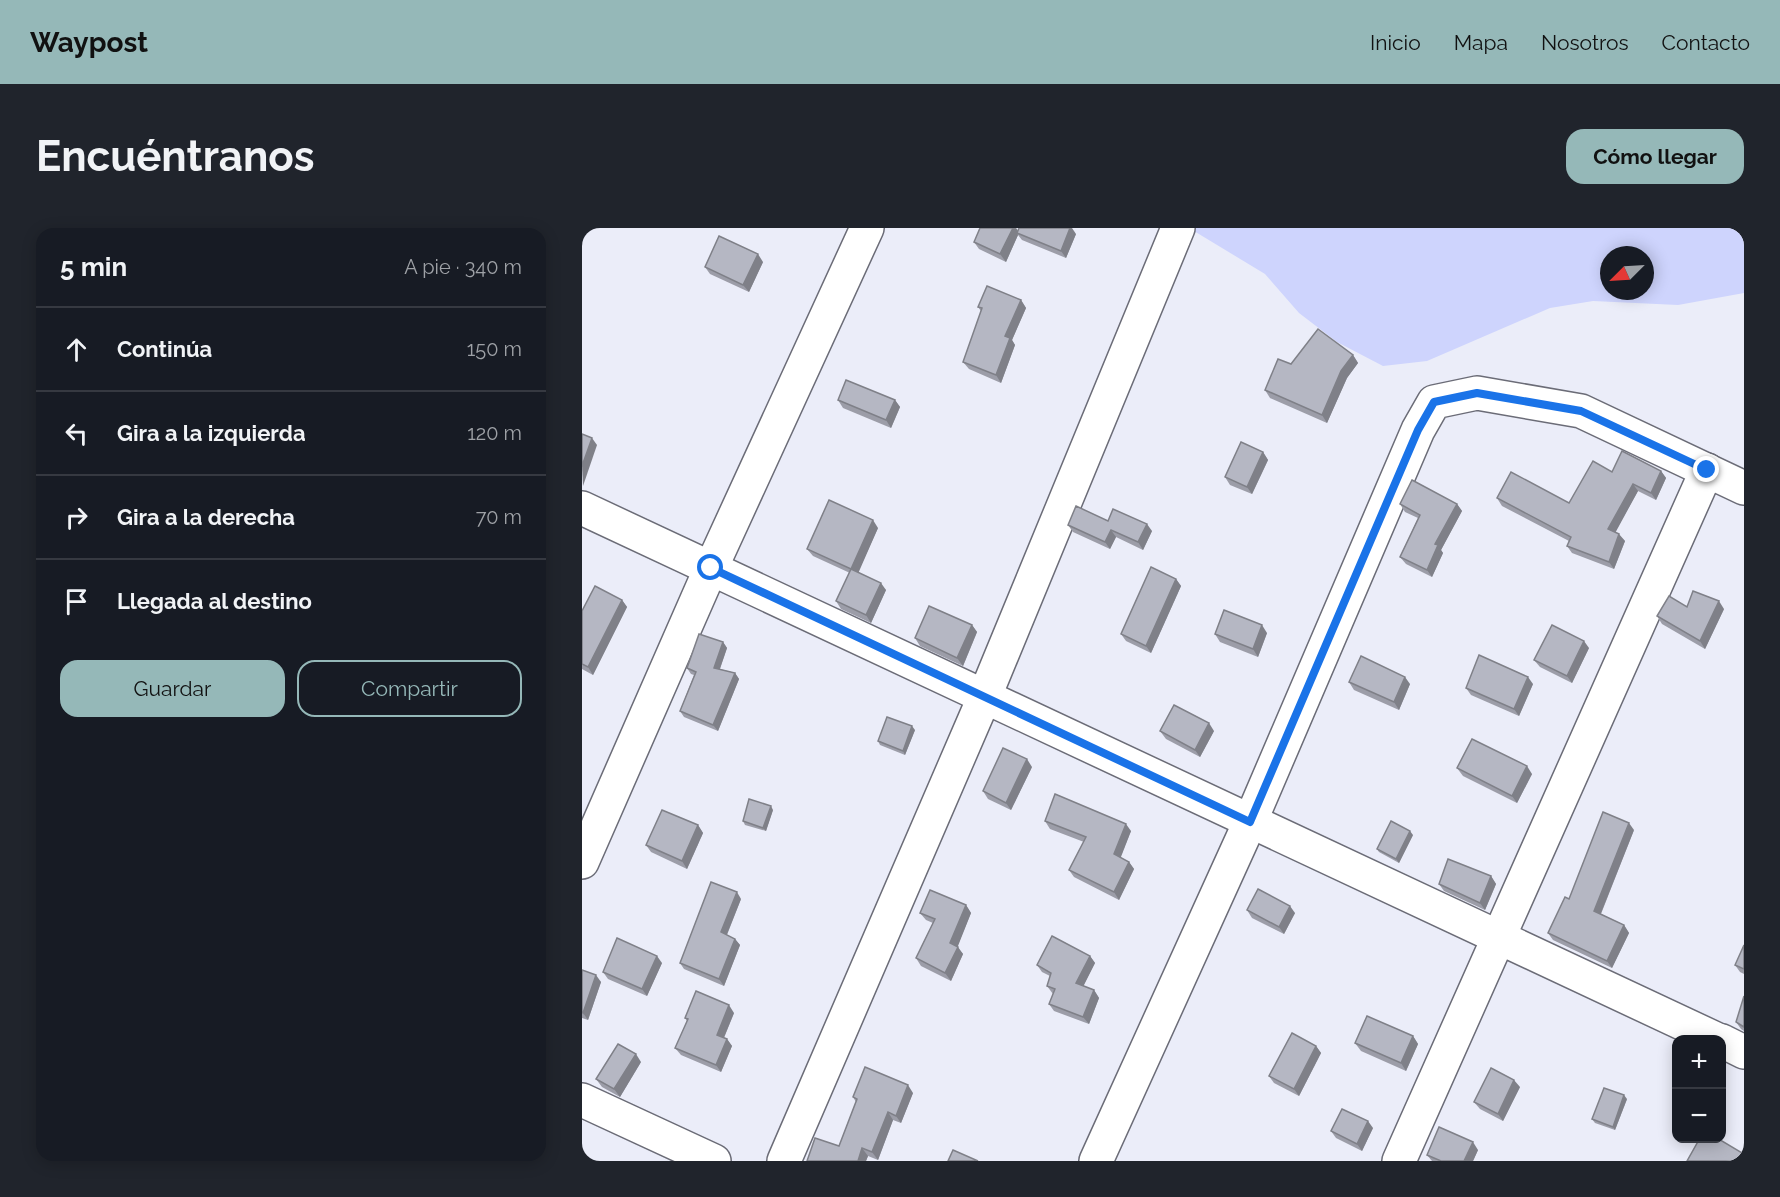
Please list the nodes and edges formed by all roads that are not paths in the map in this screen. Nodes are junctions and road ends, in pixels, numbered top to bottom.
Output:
1 (867, 228) edge
2 (1178, 228) edge
3 (1707, 470) junction
4 (1744, 488) edge
5 (582, 508) edge
6 (711, 568) junction
7 (984, 698) junction
8 (1250, 822) junction
9 (582, 862) edge
10 (1498, 938) junction
11 (1709, 1035) edge
12 (1726, 1043) edge
13 (1744, 1052) edge
14 (582, 1100) edge
15 (714, 1161) edge
16 (784, 1161) edge
17 (1096, 1161) edge
18 (1399, 1161) edge

1 - 6 street
2 - 7 street
3 - 4 street
3 - 8 street
3 - 10 street
5 - 6 street
6 - 7 street
6 - 9 street
7 - 8 street
7 - 16 street
8 - 10 street
8 - 17 street
10 - 11 street
10 - 18 street
12 - 13 street
14 - 15 street

